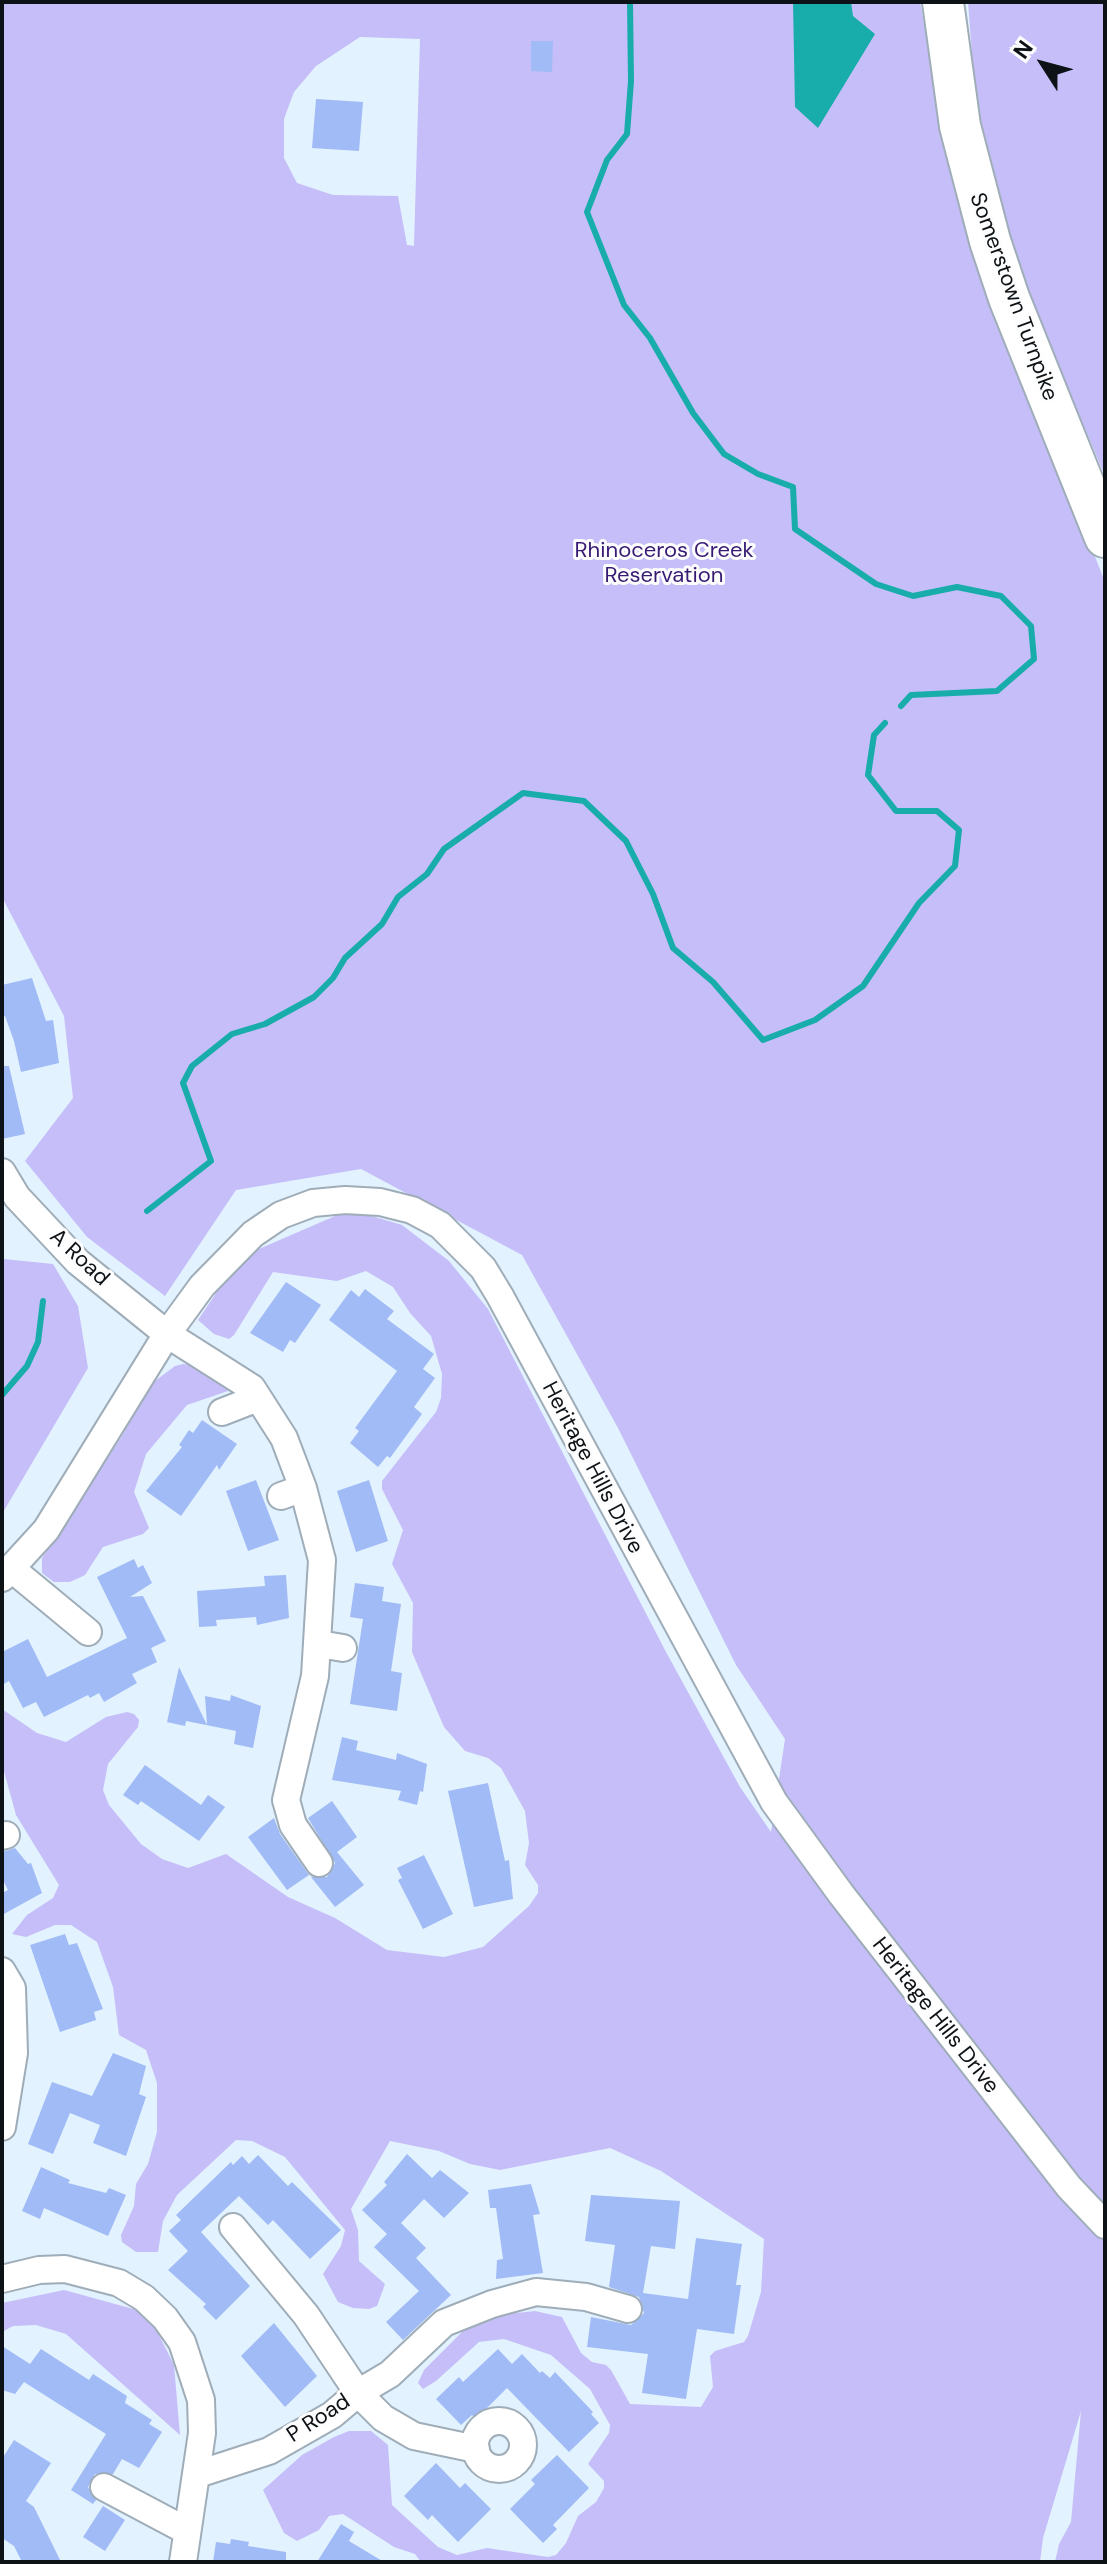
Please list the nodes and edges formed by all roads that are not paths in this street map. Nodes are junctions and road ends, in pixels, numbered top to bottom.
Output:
1 (943, 2) edge
2 (1105, 537) edge
3 (2, 1172) edge
4 (167, 1334) junction
5 (258, 1398) junction
6 (222, 1412) dead end
7 (7, 1574) edge
8 (88, 1632) dead end
9 (319, 1863) dead end
10 (2, 1971) edge
11 (8, 2052) edge
12 (3, 2120) edge
13 (1105, 2225) edge
14 (233, 2227) dead end
15 (2, 2279) edge
16 (628, 2309) dead end
17 (358, 2393) junction
18 (476, 2449) dead end
19 (198, 2474) junction
20 (104, 2487) dead end
21 (187, 2531) junction
22 (183, 2562) edge

1 - 2 main road, Somerstown Turnpike
3 - 4 street, A Road
4 - 5 street, A Road
4 - 7 street, Heritage Hills Drive
4 - 13 street, Heritage Hills Drive
5 - 6 street
5 - 9 street, A Road
7 - 8 street
10 - 11 street
11 - 12 street
14 - 17 street
15 - 19 street
16 - 17 street
17 - 18 street, P Road
17 - 19 street, P Road
19 - 21 street
20 - 21 street
21 - 22 street

